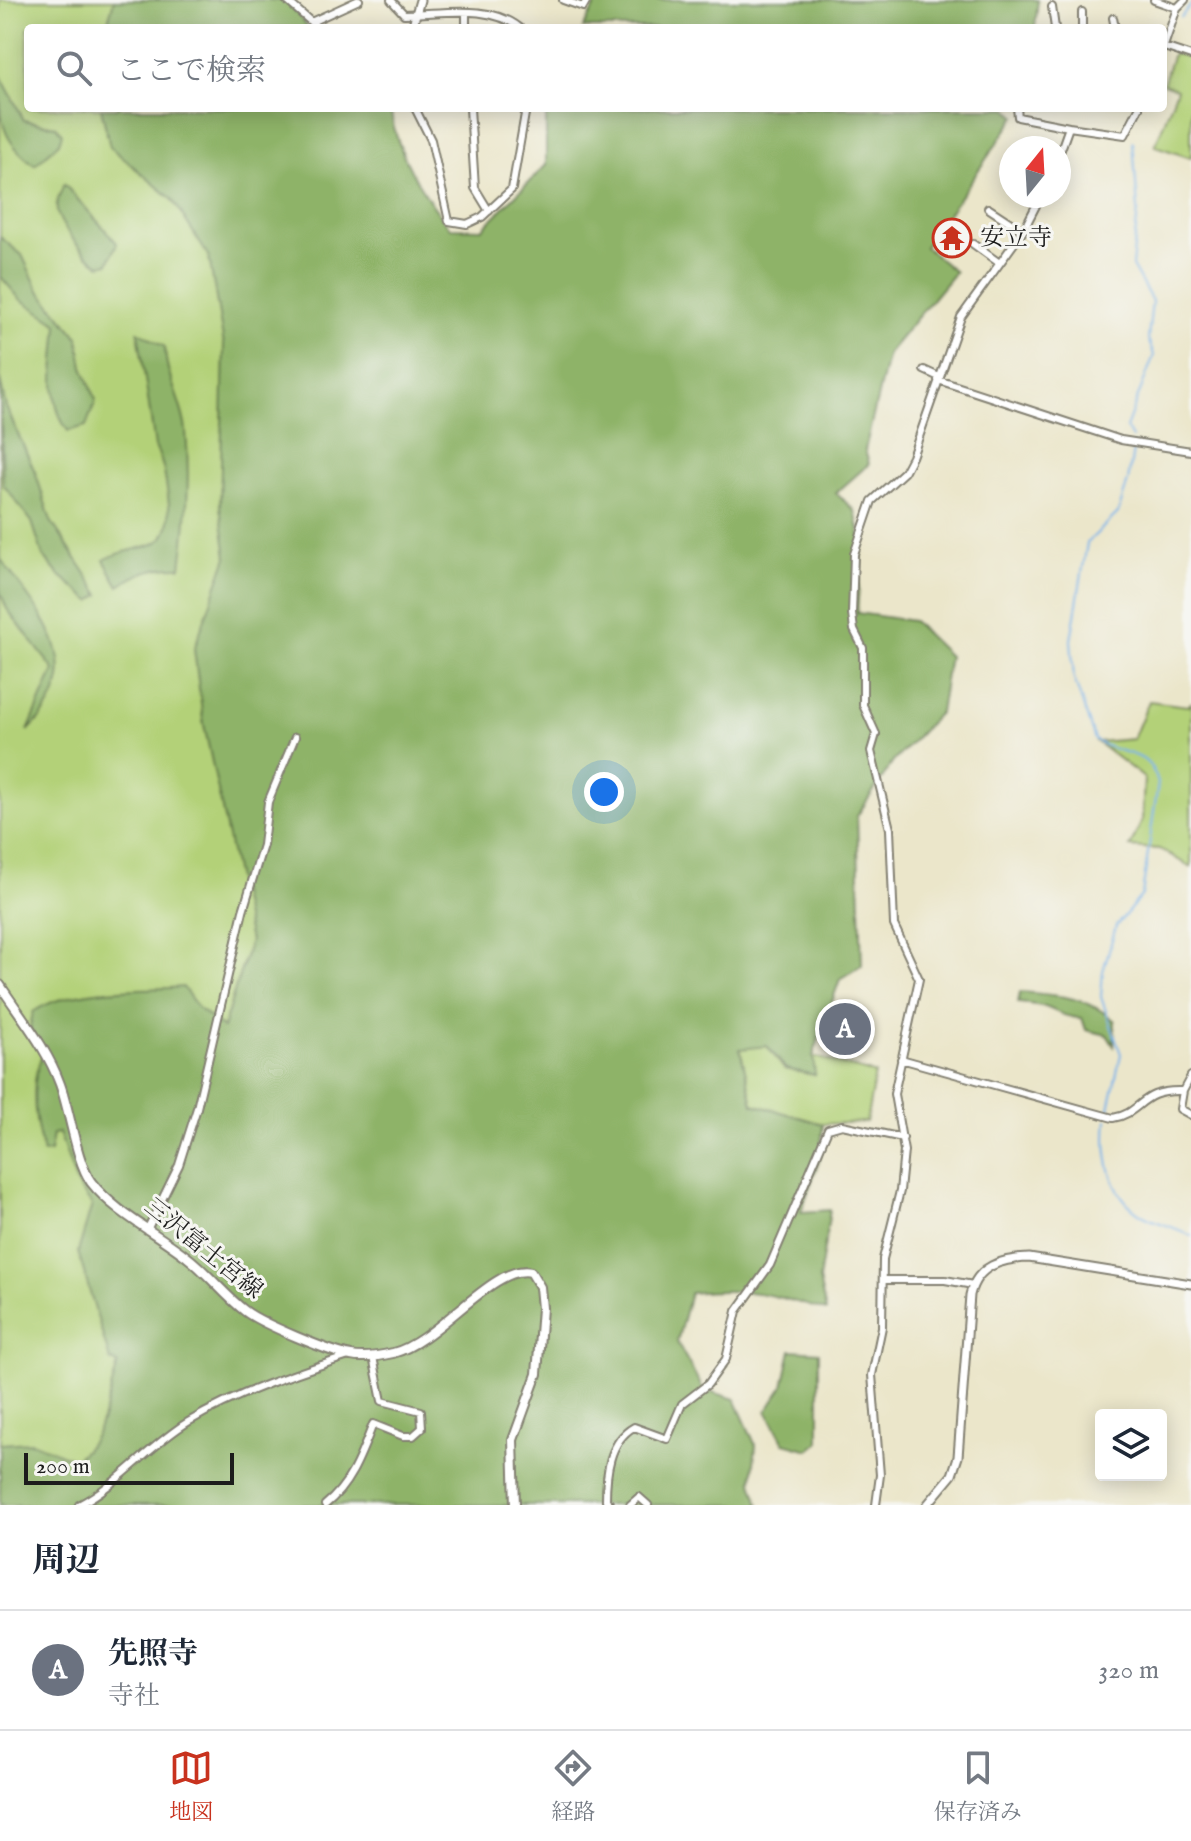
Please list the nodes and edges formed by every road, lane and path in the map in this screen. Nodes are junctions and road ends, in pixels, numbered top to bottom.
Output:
1 (286, 0) edge
2 (359, 0) edge
3 (391, 0) edge
4 (420, 0) edge
5 (563, 0) edge
6 (587, 0) edge
7 (1154, 0) edge
8 (1185, 0) edge
9 (1052, 7) dead end
10 (1177, 8) junction
11 (1082, 12) dead end
12 (466, 13) junction
13 (417, 14) junction
14 (1113, 18) dead end
15 (311, 22) junction
16 (313, 24) edge
17 (413, 24) edge
18 (466, 24) edge
19 (514, 24) edge
20 (1054, 24) edge
21 (1082, 24) edge
22 (1114, 24) edge
23 (1167, 37) edge
24 (1167, 49) edge
25 (1191, 56) edge
26 (417, 112) edge
27 (470, 112) edge
28 (525, 112) edge
29 (1017, 112) edge
30 (1137, 112) edge
31 (1069, 127) junction
32 (1066, 136) edge
33 (988, 208) dead end
34 (1035, 208) edge
35 (489, 211) junction
36 (1023, 231) junction
37 (973, 244) dead end
38 (998, 262) junction
39 (924, 370) dead end
40 (938, 378) junction
41 (1191, 451) edge
42 (295, 737) dead end
43 (0, 985) edge
44 (901, 1059) junction
45 (1191, 1076) edge
46 (1183, 1091) junction
47 (1191, 1115) edge
48 (903, 1138) junction
49 (148, 1228) junction
50 (884, 1280) junction
51 (1191, 1284) edge
52 (973, 1285) junction
53 (349, 1356) junction
54 (373, 1357) junction
55 (79, 1505) edge
56 (325, 1505) edge
57 (515, 1505) edge
58 (611, 1505) edge
59 (630, 1505) edge
60 (648, 1505) edge
61 (876, 1505) edge
62 (927, 1505) edge

1 - 15 street
2 - 15 street
3 - 13 street
4 - 13 street
5 - 6 street
7 - 10 street
8 - 10 street
9 - 20 street
10 - 23 street
11 - 21 street
12 - 13 street
12 - 18 street
12 - 19 street
13 - 17 street
14 - 22 street
15 - 16 street
24 - 25 street
26 - 35 street
27 - 35 street
28 - 35 street
29 - 31 street
30 - 31 street
31 - 32 street
33 - 36 street
34 - 36 street
36 - 38 street
37 - 38 street
38 - 40 street
39 - 40 street
40 - 41 street
40 - 44 street
42 - 49 street
43 - 49 main road, 三沢富士宮線
44 - 46 street
44 - 48 street
45 - 46 street
46 - 47 street
48 - 50 street
48 - 58 street
49 - 53 main road, 三沢富士宮線
50 - 52 street
50 - 61 street
51 - 52 street
52 - 62 street
53 - 54 main road, 三沢富士宮線
53 - 55 street
54 - 56 street
54 - 57 main road, 三沢富士宮線
59 - 60 street

